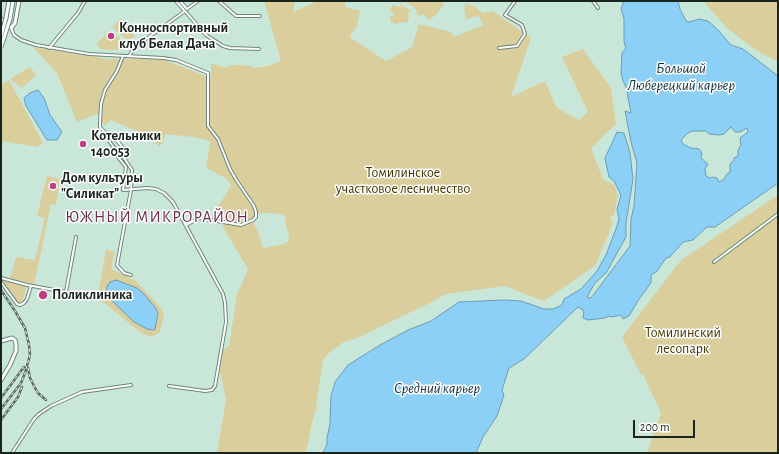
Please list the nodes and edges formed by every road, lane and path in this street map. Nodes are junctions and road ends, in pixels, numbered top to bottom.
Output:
1 (9, 1) edge
2 (13, 1) edge
3 (19, 1) edge
4 (85, 1) edge
5 (176, 1) edge
6 (180, 1) edge
7 (198, 1) edge
8 (219, 1) edge
9 (515, 1) edge
10 (593, 1) edge
11 (598, 8) dead end
12 (186, 10) junction
13 (260, 16) dead end
14 (8, 18) junction
15 (1, 19) edge
16 (14, 24) junction
17 (11, 28) junction
18 (13, 33) junction
19 (1, 36) edge
20 (1, 47) edge
21 (49, 48) junction
22 (499, 48) dead end
23 (259, 49) dead end
24 (123, 56) junction
25 (129, 56) junction
26 (110, 138) junction
27 (131, 190) junction
28 (778, 214) edge
29 (186, 225) junction
30 (76, 237) dead end
31 (714, 262) dead end
32 (132, 275) dead end
33 (1, 278) edge
34 (1, 282) edge
35 (31, 285) junction
36 (1, 341) edge
37 (1, 380) edge
38 (131, 385) dead end
39 (170, 386) dead end
40 (12, 453) edge

1 - 14 street
2 - 14 street
3 - 16 street
4 - 21 street
5 - 12 street
6 - 12 street
7 - 12 street
8 - 13 street
9 - 22 street
10 - 11 street
12 - 23 street
12 - 25 street
14 - 19 street, bridge
14 - 20 street, bridge
15 - 17 street
16 - 17 street
16 - 18 street
17 - 18 street
18 - 21 street
21 - 24 street
24 - 25 street
24 - 26 street
25 - 29 street
26 - 27 street
26 - 27 street
27 - 29 street
27 - 32 street
28 - 31 street
29 - 39 street
30 - 35 street
33 - 35 street
34 - 35 street
36 - 37 street
38 - 40 street

